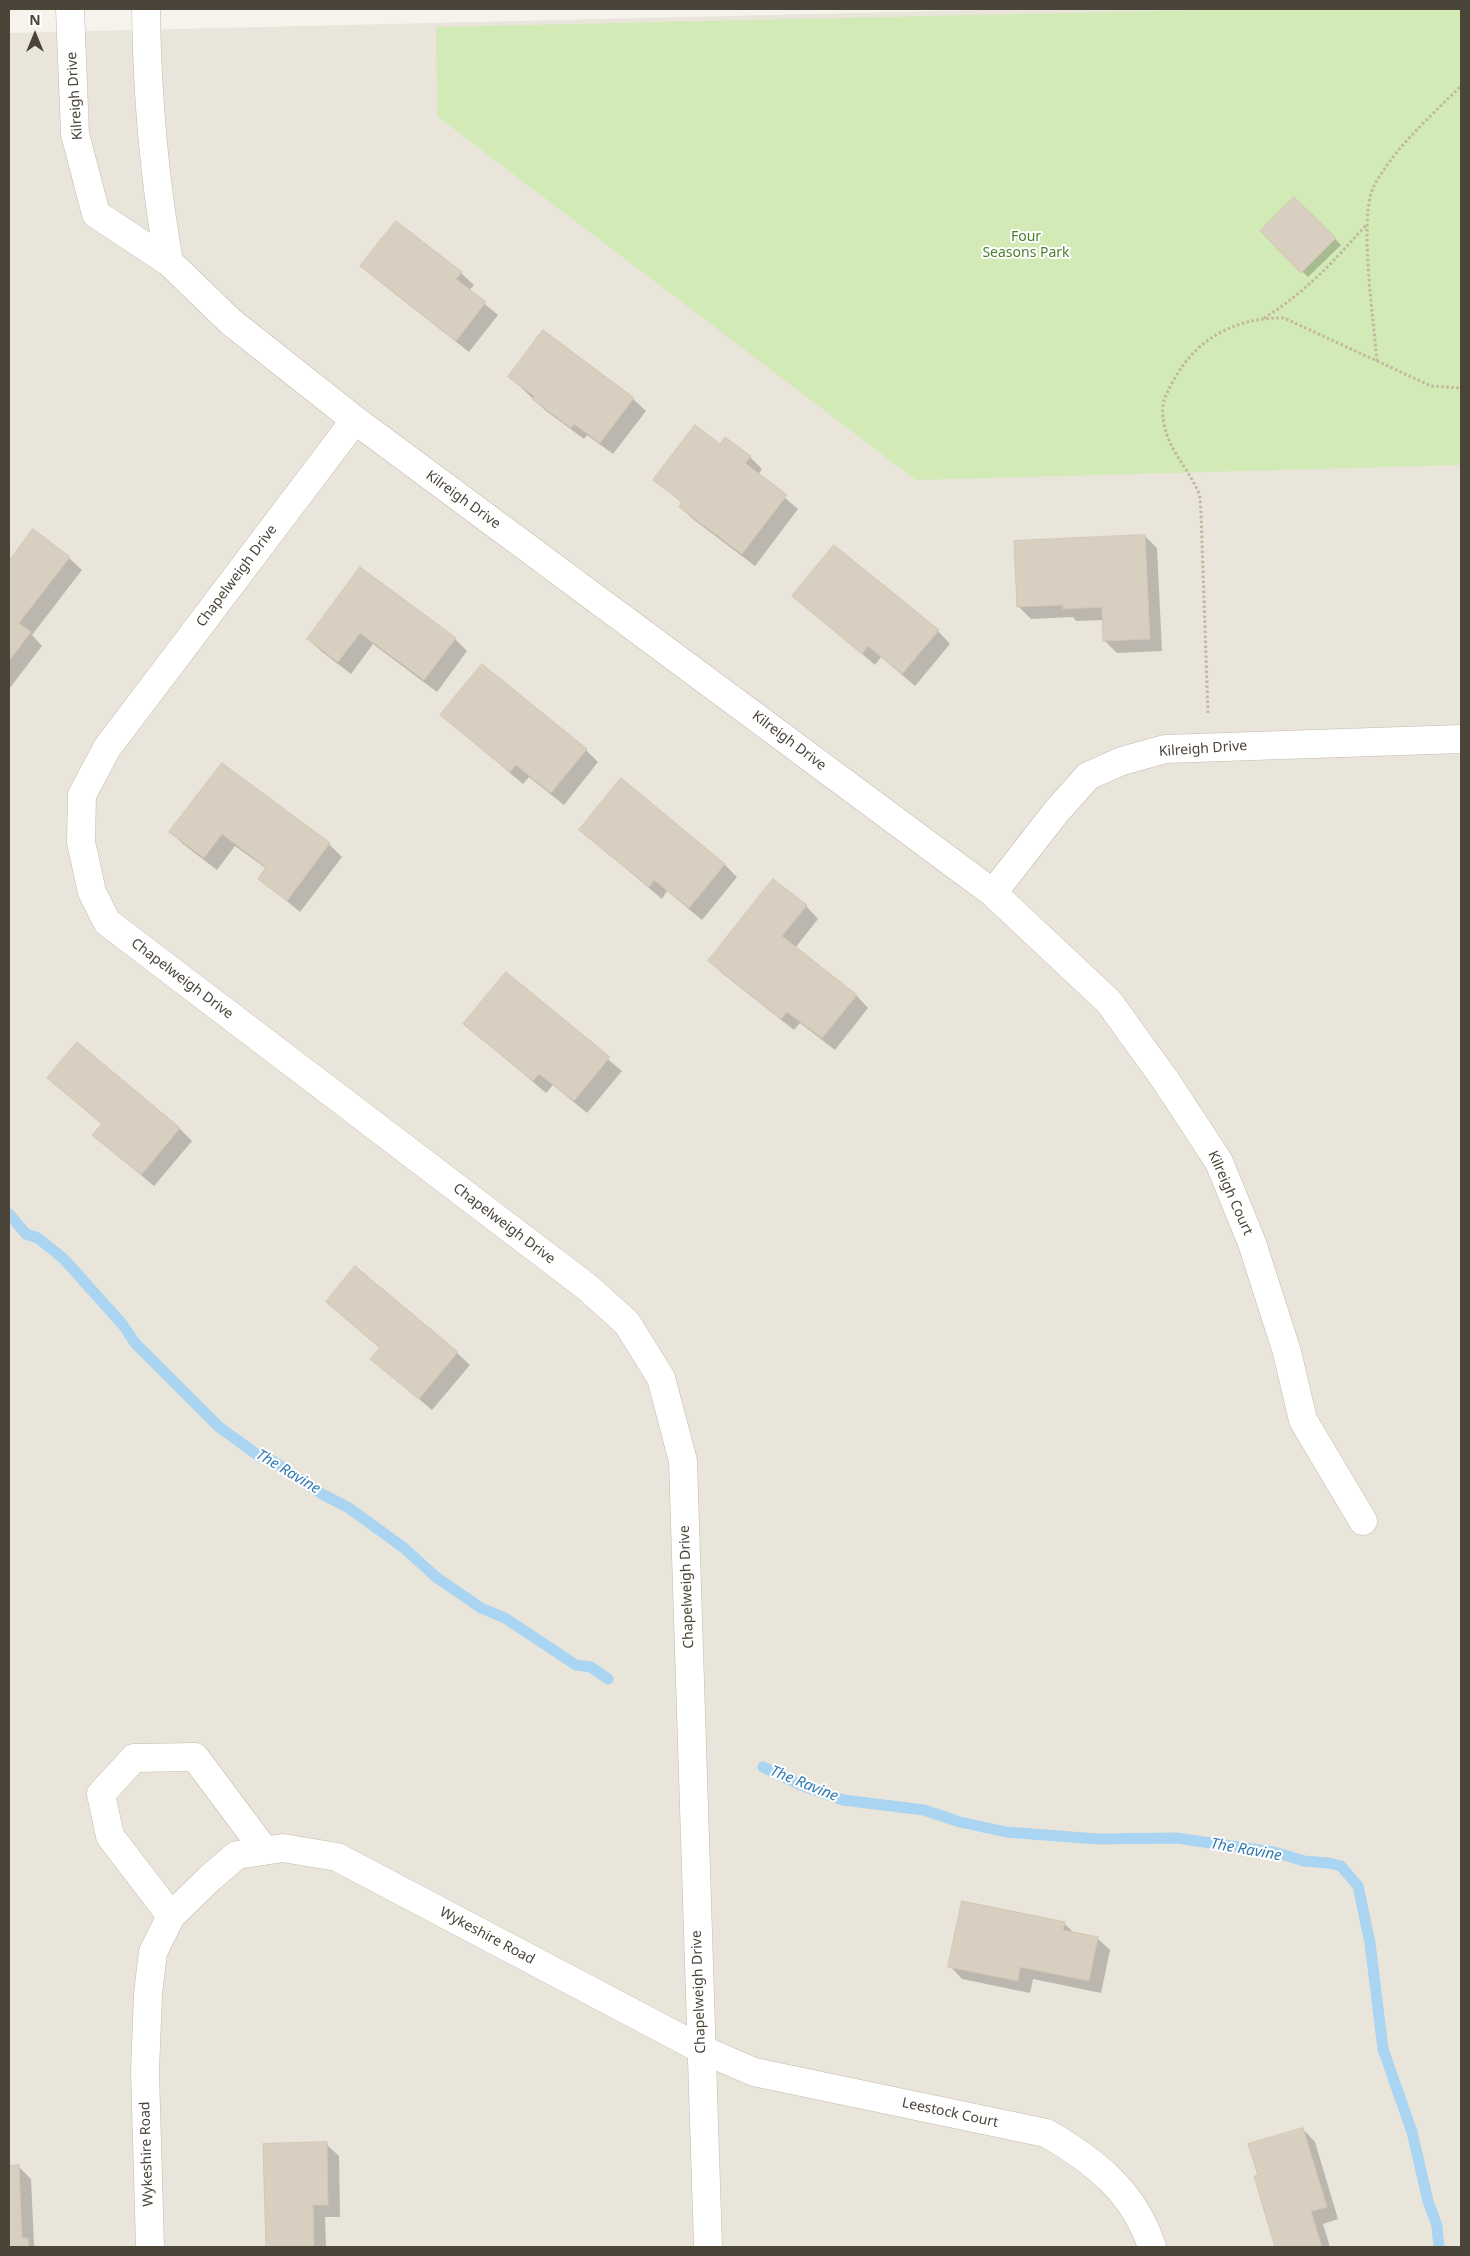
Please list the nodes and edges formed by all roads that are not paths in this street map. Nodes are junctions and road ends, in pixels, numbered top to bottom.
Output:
1 (70, 9) edge
2 (146, 9) edge
3 (169, 262) junction
4 (355, 420) junction
5 (1461, 739) edge
6 (993, 893) junction
7 (1363, 1521) dead end
8 (265, 1851) junction
9 (171, 1916) junction
10 (701, 2049) junction
11 (150, 2247) edge
12 (708, 2247) edge
13 (1152, 2247) edge

1 - 3 street, Kilreigh Drive
2 - 3 street
3 - 4 street, Kilreigh Drive
4 - 6 street, Kilreigh Drive
4 - 10 street, Chapelweigh Drive
5 - 6 street, Kilreigh Drive
6 - 7 street, Kilreigh Court
8 - 9 street, Wykeshire Road
8 - 9 street
8 - 10 street, Wykeshire Road
9 - 11 street, Wykeshire Road
10 - 12 street, Chapelweigh Drive
10 - 13 street, Leestock Court

